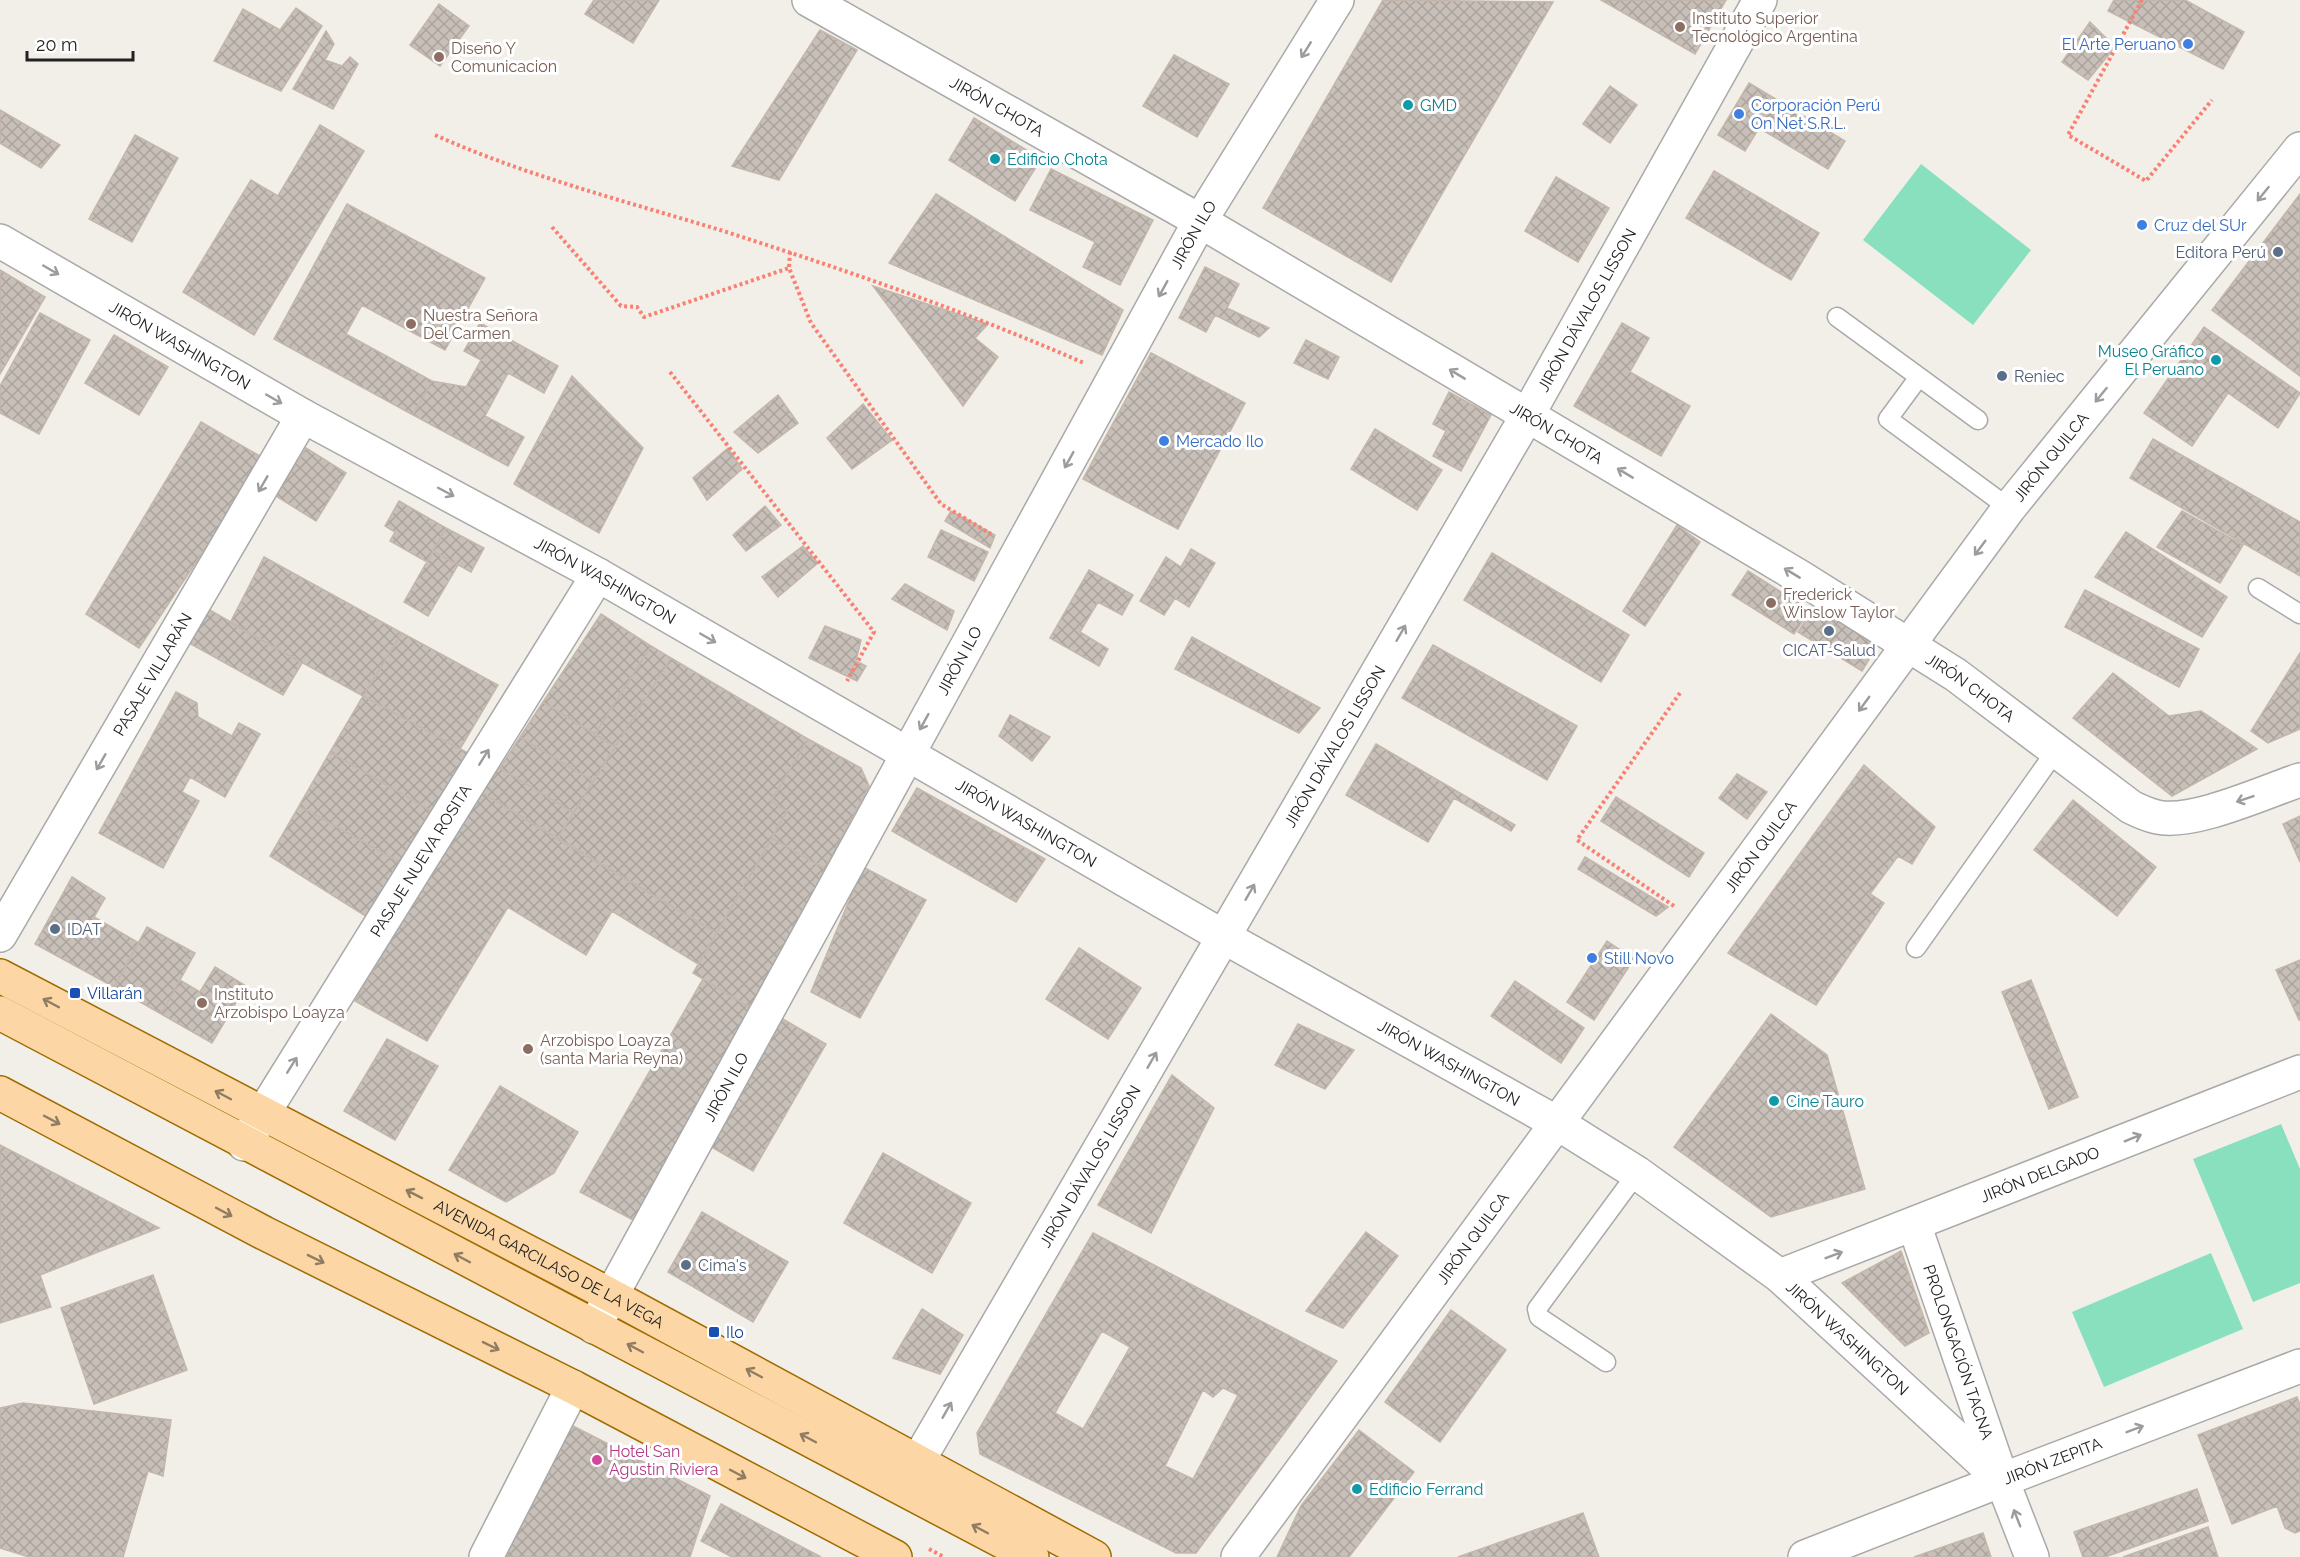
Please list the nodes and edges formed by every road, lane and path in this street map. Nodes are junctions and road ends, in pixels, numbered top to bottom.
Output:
1 (809, 0) edge
2 (1337, 0) edge
3 (1760, 0) edge
4 (2142, 0) edge
5 (2212, 100) dead end
6 (435, 135) dead end
7 (2300, 149) edge
8 (1200, 221) junction
9 (552, 227) dead end
10 (0, 241) edge
11 (790, 252) junction
12 (789, 268) junction
13 (1837, 317) dead end
14 (670, 372) dead end
15 (1114, 377) junction
16 (1919, 377) junction
17 (303, 416) junction
18 (1527, 416) junction
19 (1978, 420) dead end
20 (2009, 508) junction
21 (1019, 550) junction
22 (598, 575) junction
23 (2258, 588) dead end
24 (2300, 614) edge
25 (1908, 645) junction
26 (1680, 693) dead end
27 (831, 710) junction
28 (2055, 752) junction
29 (906, 754) junction
30 (2300, 780) edge
31 (1702, 925) junction
32 (0, 934) edge
33 (1224, 937) junction
34 (1916, 948) dead end
35 (0, 976) edge
36 (0, 1013) edge
37 (2300, 1072) edge
38 (0, 1093) edge
39 (261, 1115) junction
40 (1557, 1123) junction
41 (244, 1144) junction
42 (1637, 1173) junction
43 (1914, 1224) junction
44 (1780, 1276) junction
45 (612, 1296) junction
46 (594, 1327) junction
47 (1606, 1362) dead end
48 (2300, 1366) edge
49 (573, 1387) junction
50 (910, 1474) junction
51 (2002, 1480) junction
52 (486, 1557) edge
53 (895, 1557) edge
54 (1032, 1557) edge
55 (1094, 1557) edge
56 (1238, 1557) edge
57 (1805, 1557) edge
58 (2031, 1557) edge

1 - 8 street, JIRÓN CHOTA
2 -> 8 street, JIRÓN ILO
3 - 18 street, JIRÓN DÁVALOS LISSON
4 - 5 path
6 - 11 path
7 -> 20 street, JIRÓN QUILCA
8 -> 15 street, JIRÓN ILO
18 -> 8 street, JIRÓN CHOTA
9 - 12 path
10 -> 17 street, JIRÓN WASHINGTON
11 - 12 path
11 - 15 path
12 - 21 path
13 - 16 lane
14 - 27 path
15 -> 21 street, JIRÓN ILO
16 - 19 lane
16 - 20 lane
17 -> 22 street, JIRÓN WASHINGTON
17 -> 32 street, PASAJE VILLARÁN
25 -> 18 street, JIRÓN CHOTA
33 -> 18 street, JIRÓN DÁVALOS LISSON
20 -> 25 street, JIRÓN QUILCA
21 -> 29 street, JIRÓN ILO
22 -> 27 street, JIRÓN WASHINGTON
39 -> 22 street, PASAJE NUEVA ROSITA
23 - 24 lane
25 - 28 street, JIRÓN CHOTA
25 -> 31 street, JIRÓN QUILCA
26 - 31 path
27 - 29 street, JIRÓN WASHINGTON
30 -> 28 street, JIRÓN CHOTA
28 - 34 lane
29 - 33 street, JIRÓN WASHINGTON
29 - 45 street, JIRÓN ILO
31 - 40 street, JIRÓN QUILCA
33 - 40 street, JIRÓN WASHINGTON
50 -> 33 street, JIRÓN DÁVALOS LISSON
39 -> 35 main road, AVENIDA GARCILASO DE LA VEGA
36 - 41 main road, AVENIDA GARCILASO DE LA VEGA
43 -> 37 street, JIRÓN DELGADO
38 -> 49 main road
39 - 41 street, PASAJE NUEVA ROSITA
45 -> 39 main road, AVENIDA GARCILASO DE LA VEGA
40 - 42 street, JIRÓN WASHINGTON
40 - 56 street, JIRÓN QUILCA
46 -> 41 main road, AVENIDA GARCILASO DE LA VEGA
42 - 44 street, JIRÓN WASHINGTON
42 - 47 lane
44 -> 43 street, JIRÓN DELGADO
43 - 51 street, PROLONGACIÓN TACNA
44 - 51 street, JIRÓN WASHINGTON
45 - 46 street, JIRÓN ILO
50 -> 45 main road, AVENIDA GARCILASO DE LA VEGA
50 -> 46 main road, AVENIDA GARCILASO DE LA VEGA
51 -> 48 street, JIRÓN ZEPITA
49 - 52 street
49 -> 53 main road
54 -> 50 main road, AVENIDA GARCILASO DE LA VEGA
50 - 55 main road, AVENIDA GARCILASO DE LA VEGA
51 - 57 street, JIRÓN ZEPITA
58 -> 51 street, PROLONGACIÓN TACNA

